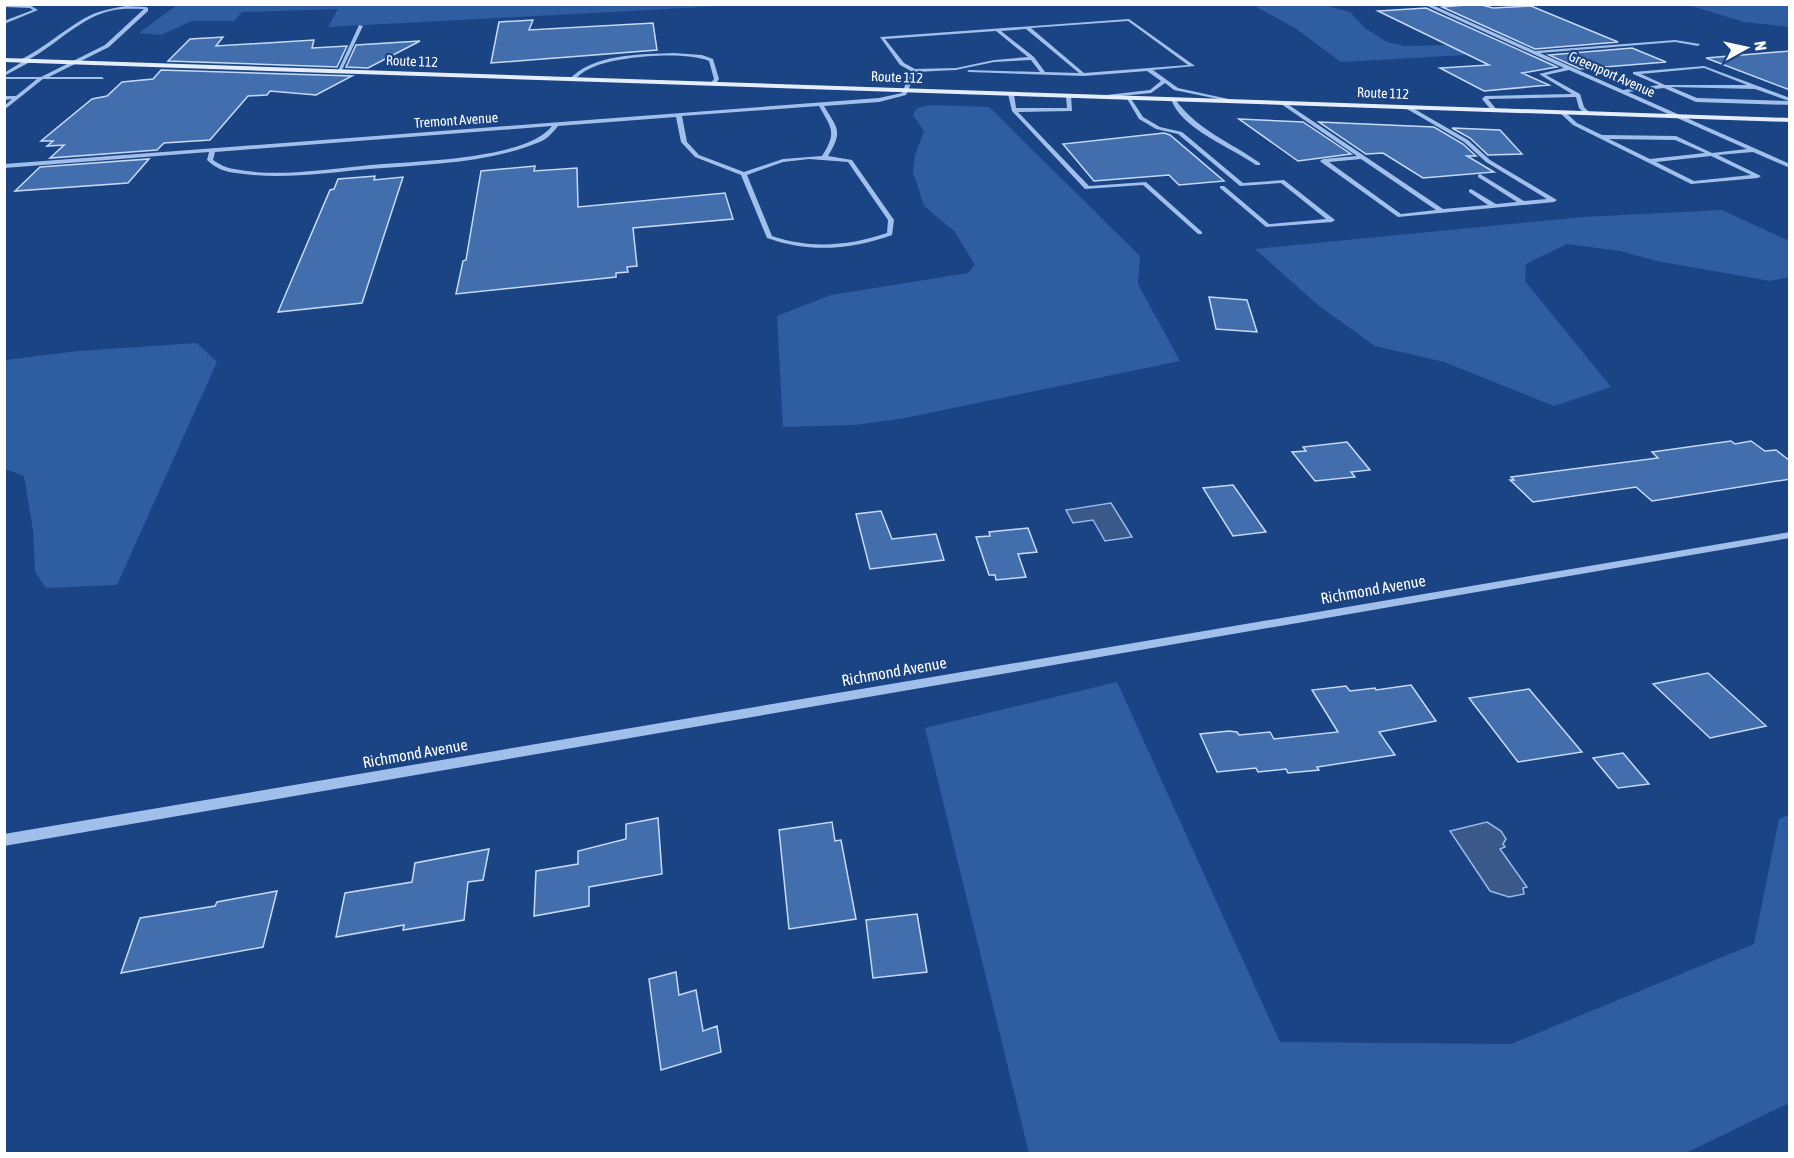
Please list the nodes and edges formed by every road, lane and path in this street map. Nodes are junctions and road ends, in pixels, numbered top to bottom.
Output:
1 (1425, 4) edge
2 (4, 6) edge
3 (4, 23) edge
4 (361, 26) dead end
5 (1027, 27) junction
6 (996, 29) junction
7 (1698, 45) dead end
8 (1534, 52) junction
9 (1032, 58) junction
10 (4, 60) edge
11 (25, 61) junction
12 (72, 63) junction
13 (1570, 68) junction
14 (942, 70) junction
15 (1149, 70) junction
16 (914, 71) junction
17 (339, 72) junction
18 (1044, 74) junction
19 (1084, 75) junction
20 (4, 77) edge
21 (42, 78) junction
22 (102, 78) dead end
23 (571, 80) junction
24 (1162, 82) junction
25 (713, 84) junction
26 (1666, 86) junction
27 (1756, 87) junction
28 (908, 91) junction
29 (1622, 91) junction
30 (1011, 94) junction
31 (1578, 95) junction
32 (1069, 96) junction
33 (17, 97) junction
34 (1095, 97) junction
35 (4, 98) edge
36 (1128, 98) junction
37 (1173, 100) junction
38 (1232, 102) junction
39 (1790, 102) edge
40 (1283, 103) junction
41 (821, 105) junction
42 (1409, 108) junction
43 (4, 109) edge
44 (1014, 110) junction
45 (1494, 110) junction
46 (1563, 113) junction
47 (1588, 114) junction
48 (679, 116) junction
49 (1680, 117) junction
50 (1790, 120) edge
51 (556, 124) junction
52 (1602, 137) junction
53 (212, 150) junction
54 (1754, 150) junction
55 (1711, 154) junction
56 (825, 156) junction
57 (1362, 157) junction
58 (1648, 160) junction
59 (1258, 164) dead end
60 (4, 166) edge
61 (1790, 166) edge
62 (744, 174) junction
63 (1480, 176) dead end
64 (1242, 185) junction
65 (1471, 190) dead end
66 (1523, 203) junction
67 (1495, 206) junction
68 (1442, 211) junction
69 (1200, 233) dead end
70 (1790, 535) edge
71 (4, 840) edge

1 - 8 street, Greenport Avenue
2 - 3 street
4 - 17 street
5 - 6 street
5 - 15 street
5 - 19 street
6 - 9 street
6 - 16 street
7 - 8 street
8 - 13 street, Greenport Avenue
9 - 14 street
9 - 18 street
10 - 11 main road, Route 112
11 - 12 main road, Route 112
11 - 12 street
11 - 20 street
12 - 17 main road, Route 112
12 - 21 street
13 - 29 street, Greenport Avenue
13 - 31 street
14 - 16 street
14 - 18 street
15 - 19 street
15 - 24 street
16 - 28 street
17 - 23 main road, Route 112
18 - 19 street
20 - 21 street
21 - 22 street
21 - 33 street
23 - 25 main road, Route 112
23 - 25 street
24 - 34 street
24 - 38 street
25 - 28 main road, Route 112
26 - 27 street
26 - 27 street
26 - 29 street
26 - 39 street
27 - 39 street
28 - 30 main road, Route 112
28 - 41 street, Tremont Avenue
29 - 49 street, Greenport Avenue
30 - 32 main road, Route 112
30 - 44 street
31 - 45 street
31 - 47 street
32 - 34 main road, Route 112
32 - 44 street
33 - 35 street
33 - 43 street
34 - 36 main road, Route 112
36 - 37 main road, Route 112
36 - 64 street
37 - 38 main road, Route 112
37 - 59 street
38 - 40 main road, Route 112
40 - 42 main road, Route 112
40 - 57 street
41 - 48 street, Tremont Avenue
41 - 56 street
42 - 45 main road, Route 112
42 - 66 street
44 - 69 street
45 - 46 main road, Route 112
46 - 47 main road, Route 112
46 - 52 street
47 - 49 main road, Route 112
48 - 51 street, Tremont Avenue
48 - 62 street
49 - 50 main road, Route 112
49 - 54 street, Greenport Avenue
51 - 53 street, Tremont Avenue
51 - 53 street
52 - 55 street
52 - 58 street
53 - 60 street, Tremont Avenue
54 - 55 street
54 - 61 street, Greenport Avenue
55 - 58 street
55 - 58 street
56 - 62 street
56 - 62 street
57 - 68 street
57 - 68 street
63 - 66 street
64 - 64 street
65 - 67 street
66 - 67 street
67 - 68 street
70 - 71 street, Richmond Avenue

